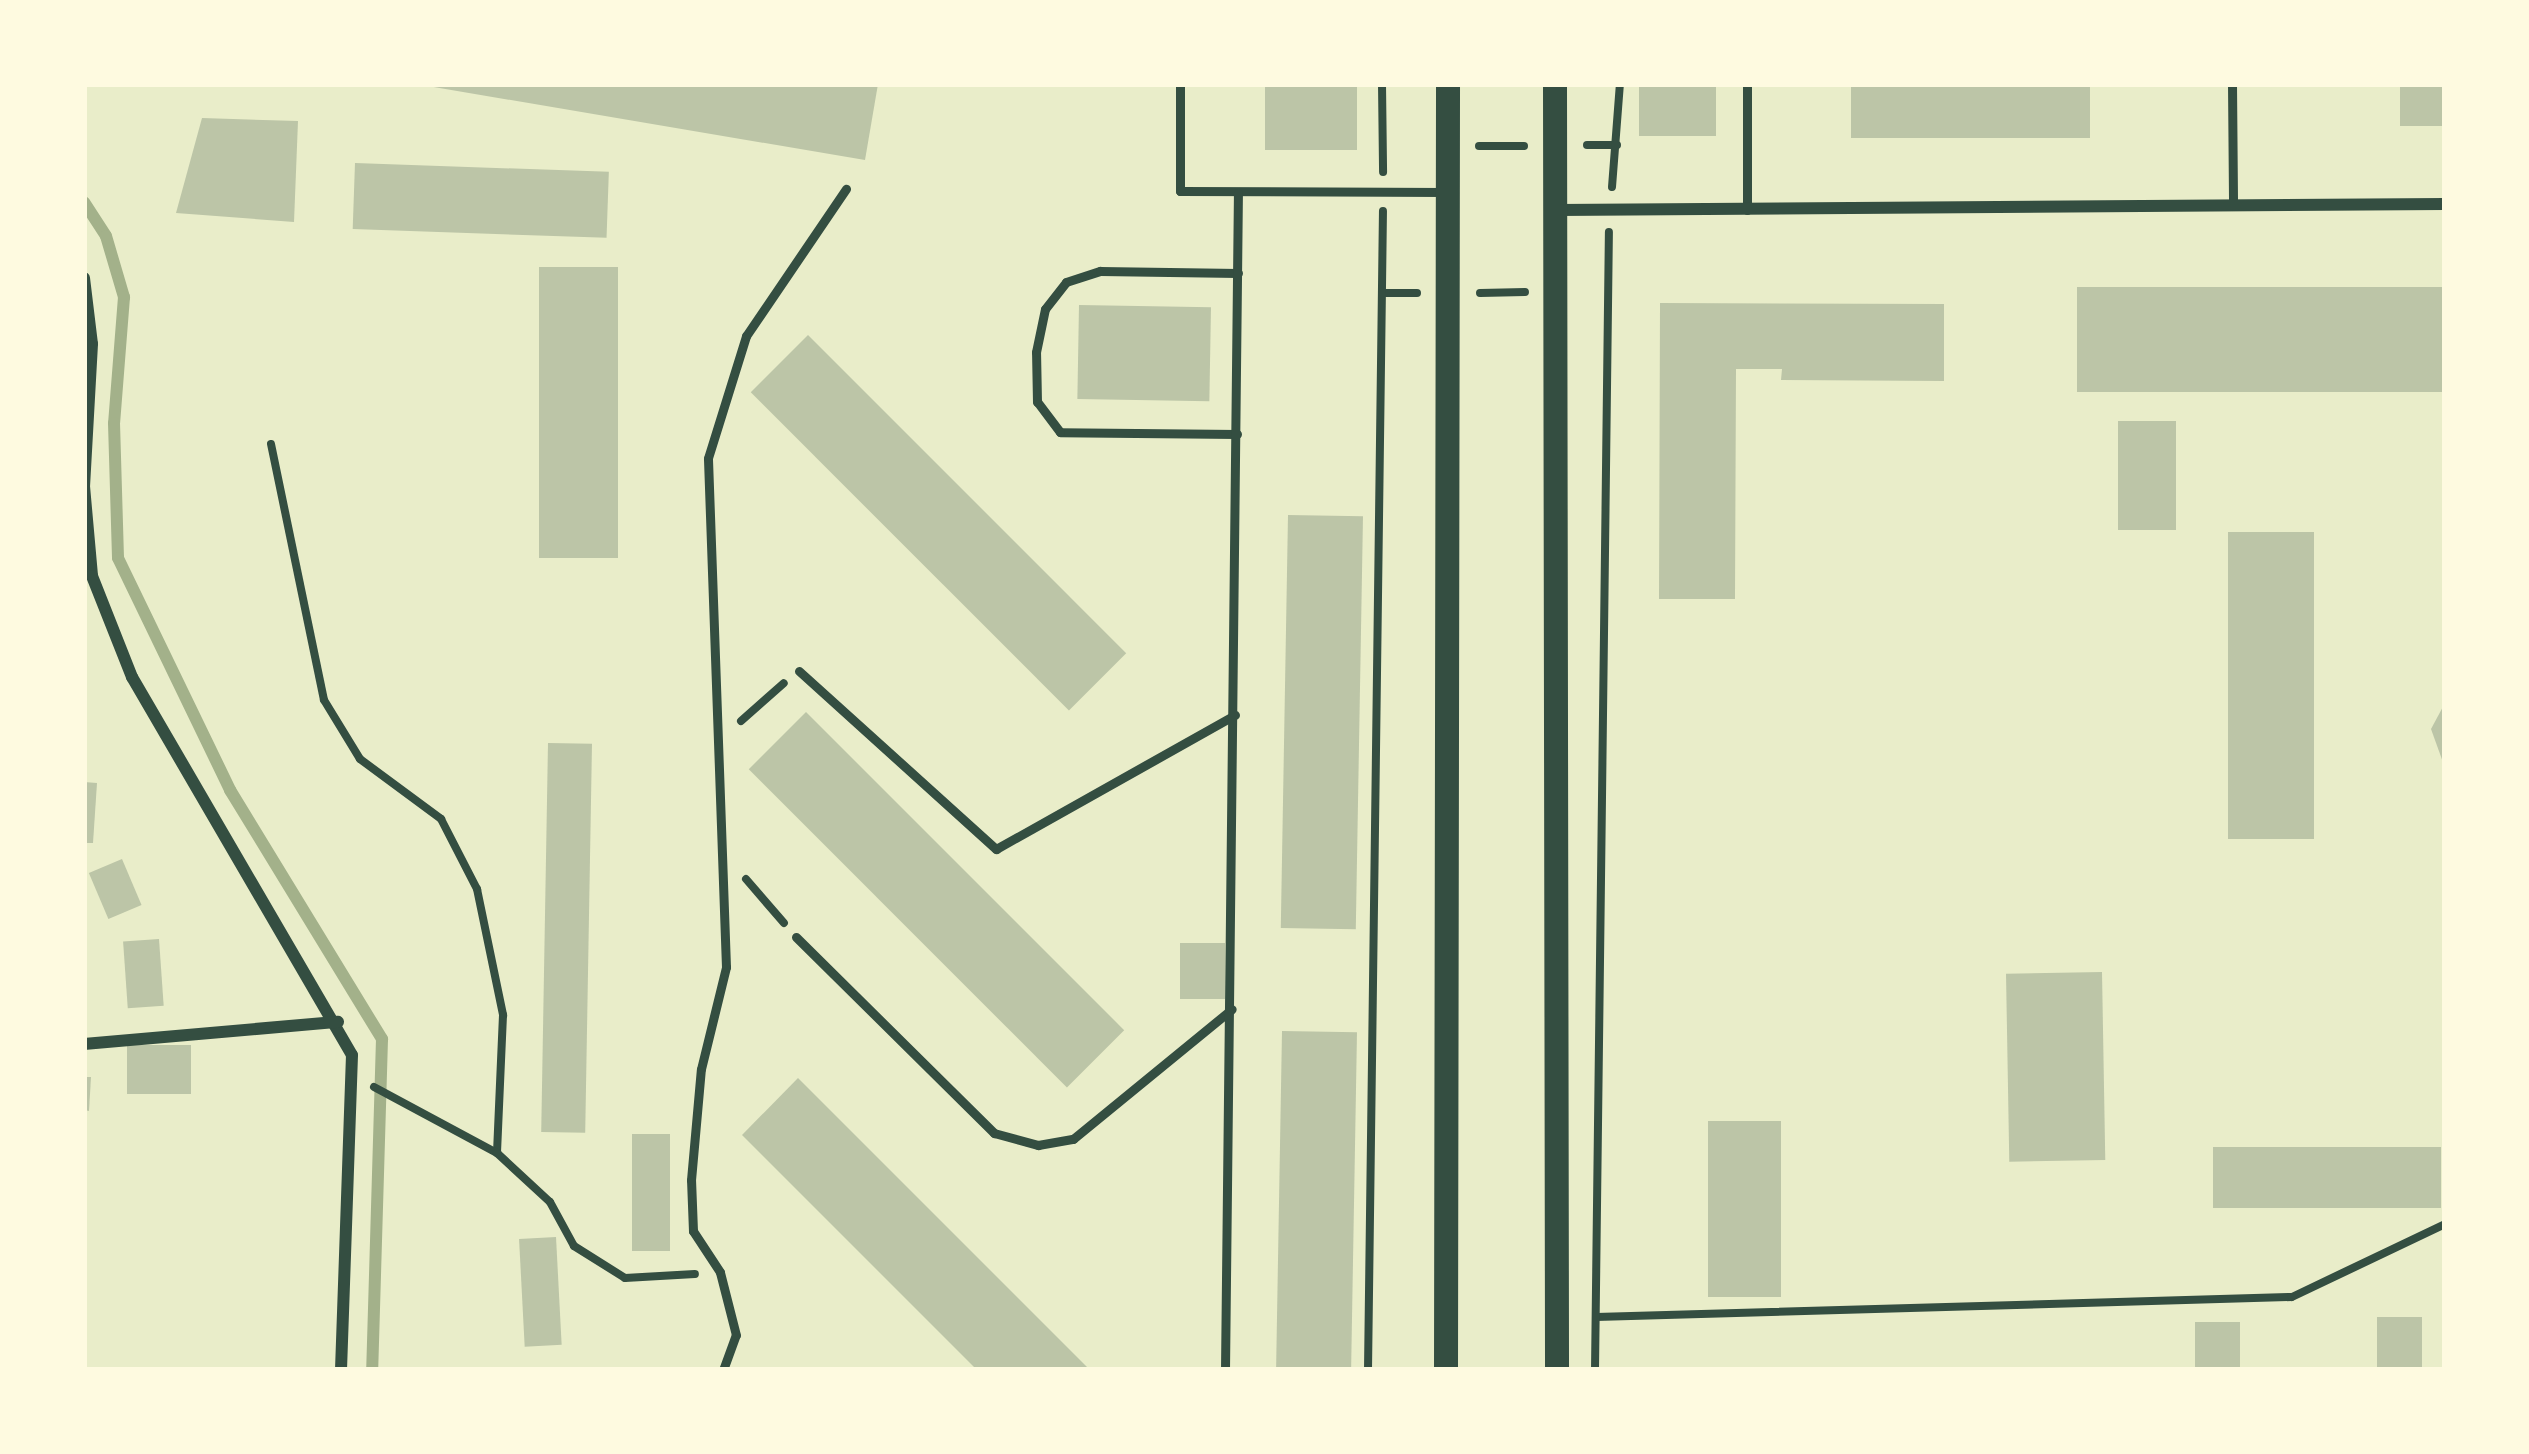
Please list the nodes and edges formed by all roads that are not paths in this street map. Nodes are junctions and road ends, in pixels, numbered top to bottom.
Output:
1 (1180, 84) edge
2 (1448, 84) edge
3 (1556, 84) edge
4 (1747, 84) edge
5 (2232, 84) edge
6 (845, 189) dead end
7 (1448, 192) junction
8 (1238, 193) junction
9 (2445, 204) edge
10 (2233, 206) junction
11 (1557, 210) junction
12 (1747, 210) junction
13 (1238, 273) junction
14 (84, 278) edge
15 (1237, 434) junction
16 (799, 671) road end
17 (1234, 715) junction
18 (796, 937) road end
19 (1232, 1009) junction
20 (338, 1022) junction
21 (84, 1044) edge
22 (341, 1370) edge
23 (724, 1370) edge
24 (1225, 1370) edge
25 (1446, 1370) edge
26 (1557, 1370) edge

1 - 8 lane
2 - 7 main road
3 - 11 main road
4 - 12 lane
5 - 10 lane
6 - 23 lane
7 - 8 lane
7 - 25 main road
8 - 13 lane
9 - 10 street
10 - 12 street
11 - 12 street
11 - 26 main road
13 - 15 lane
13 - 15 lane
14 - 20 street
15 - 17 lane
16 - 17 lane
17 - 19 lane
18 - 19 lane
19 - 24 lane
20 - 21 street
20 - 22 street

